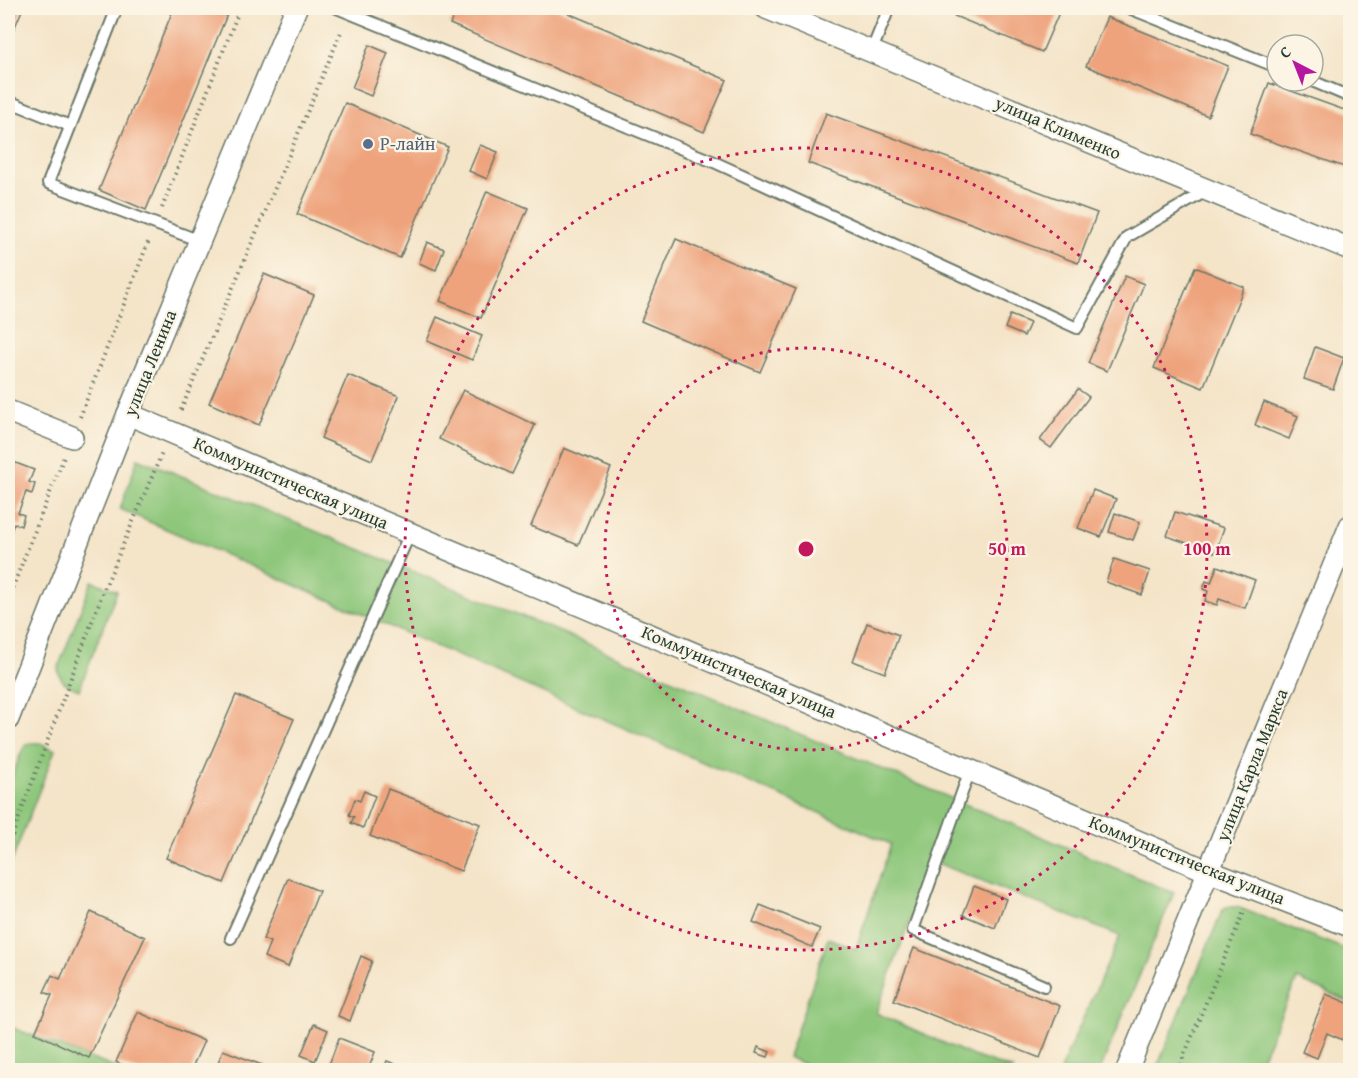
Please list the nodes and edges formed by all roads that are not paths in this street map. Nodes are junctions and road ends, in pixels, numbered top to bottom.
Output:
1 (117, 8) edge
2 (296, 8) edge
3 (337, 8) edge
4 (766, 8) edge
5 (889, 8) edge
6 (1129, 8) edge
7 (872, 50) junction
8 (1265, 62) edge
9 (1325, 86) edge
10 (1350, 96) edge
11 (8, 101) edge
12 (70, 126) junction
13 (1209, 190) junction
14 (200, 241) junction
15 (1350, 249) edge
16 (8, 411) edge
17 (128, 414) junction
18 (72, 437) road end
19 (1350, 526) edge
20 (410, 533) junction
21 (8, 719) edge
22 (970, 770) junction
23 (1208, 871) junction
24 (1350, 926) edge
25 (231, 938) dead end
26 (1044, 986) dead end
27 (1127, 1071) edge

1 - 12 lane
2 - 14 street, улица Ленина
3 - 13 lane
4 - 7 street, улица Клименко
5 - 7 lane
6 - 8 lane
7 - 13 street, улица Клименко
9 - 10 lane
11 - 12 lane
12 - 14 lane
13 - 15 street, улица Клименко
14 - 17 street, улица Ленина
16 - 18 street
17 - 20 street, Коммунистическая улица
17 - 21 street, улица Ленина
19 - 23 street, улица Карла Маркса
20 - 22 street, Коммунистическая улица
20 - 25 lane
22 - 23 street, Коммунистическая улица
22 - 26 lane
23 - 24 street, Коммунистическая улица
23 - 27 street, улица Карла Маркса

